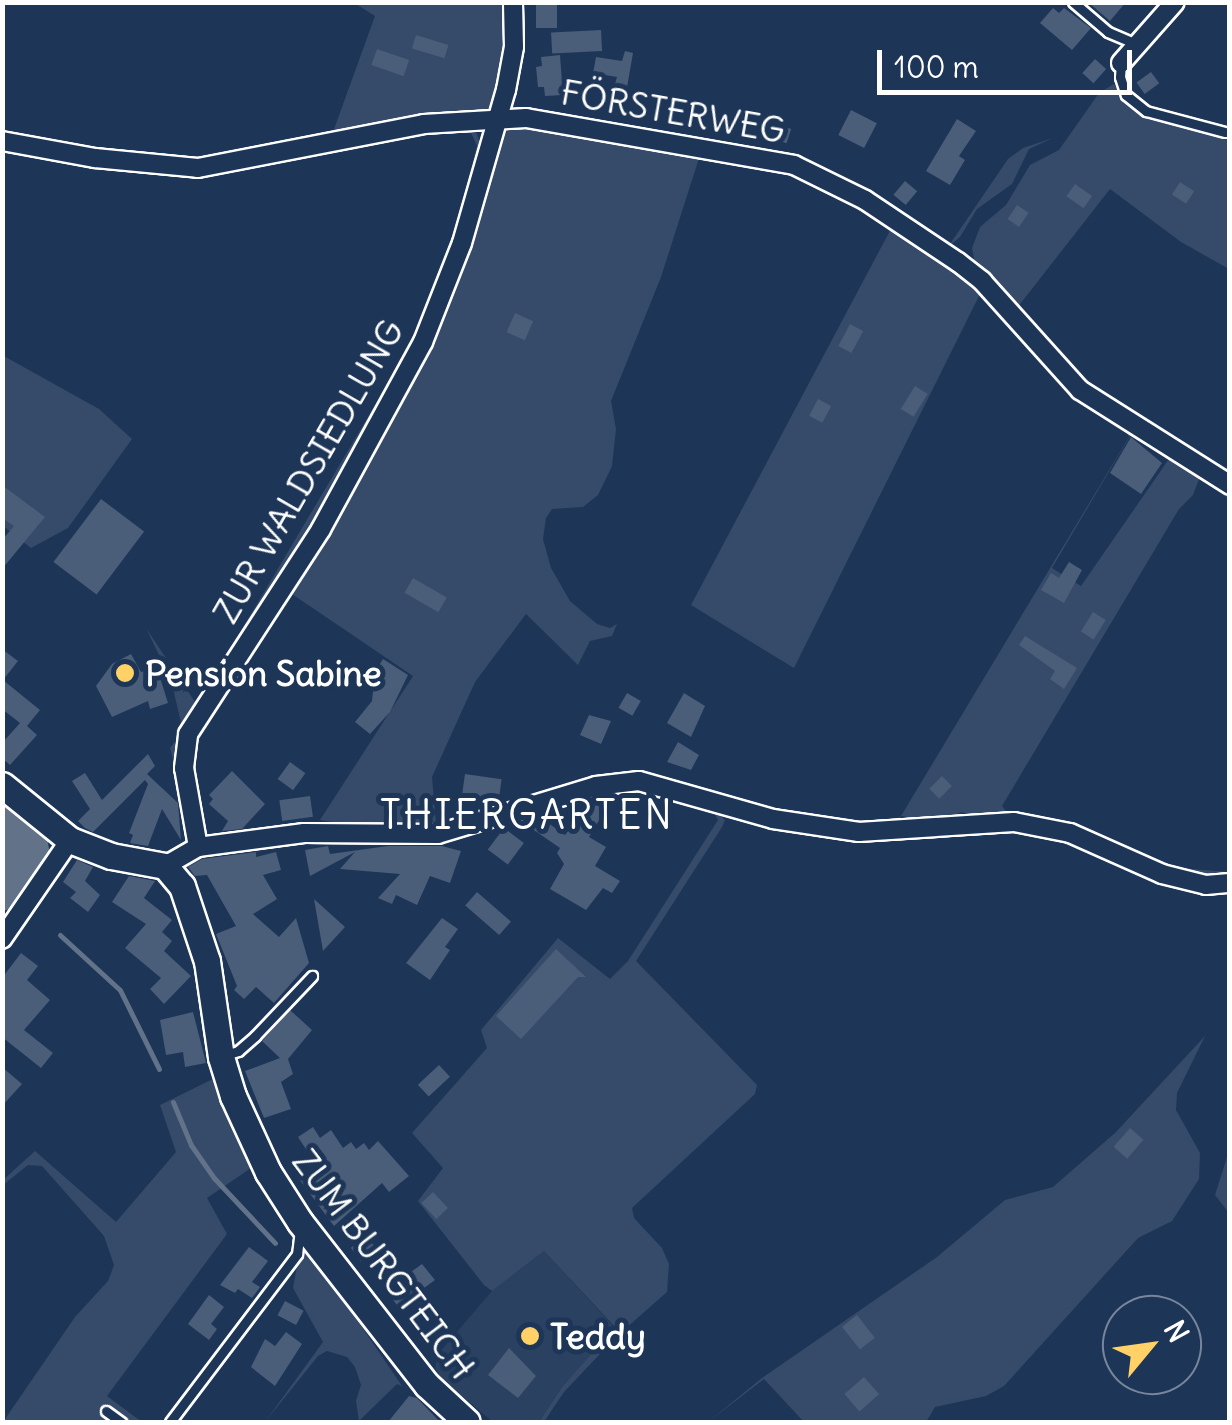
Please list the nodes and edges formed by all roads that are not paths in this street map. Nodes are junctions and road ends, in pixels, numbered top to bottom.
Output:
1 (513, 2) edge
2 (1073, 2) edge
3 (1175, 2) edge
4 (1138, 45) junction
5 (1121, 64) joint
6 (497, 118) junction
7 (1224, 132) dead end
8 (2, 141) edge
9 (1230, 485) edge
10 (2, 784) edge
11 (70, 840) junction
12 (198, 847) junction
13 (165, 866) junction
14 (1230, 883) edge
15 (2, 939) edge
16 (312, 976) dead end
17 (221, 1057) junction
18 (300, 1222) junction
19 (106, 1411) dead end
20 (454, 1418) edge
21 (121, 1422) edge
22 (170, 1422) edge

1 - 6 street, ZUR WALDSIEDLUNG
2 - 4 lane
3 - 4 street
4 - 5 street
5 - 7 lane
6 - 8 street, FÖRSTERWEG
6 - 9 street, FÖRSTERWEG
6 - 12 street, ZUR WALDSIEDLUNG
10 - 11 street
11 - 13 street
11 - 15 street
12 - 13 street
12 - 14 street
13 - 17 street, ZUM BURGTEICH
16 - 17 lane
17 - 18 street, ZUM BURGTEICH
18 - 20 street, ZUM BURGTEICH
18 - 22 lane
19 - 21 lane

